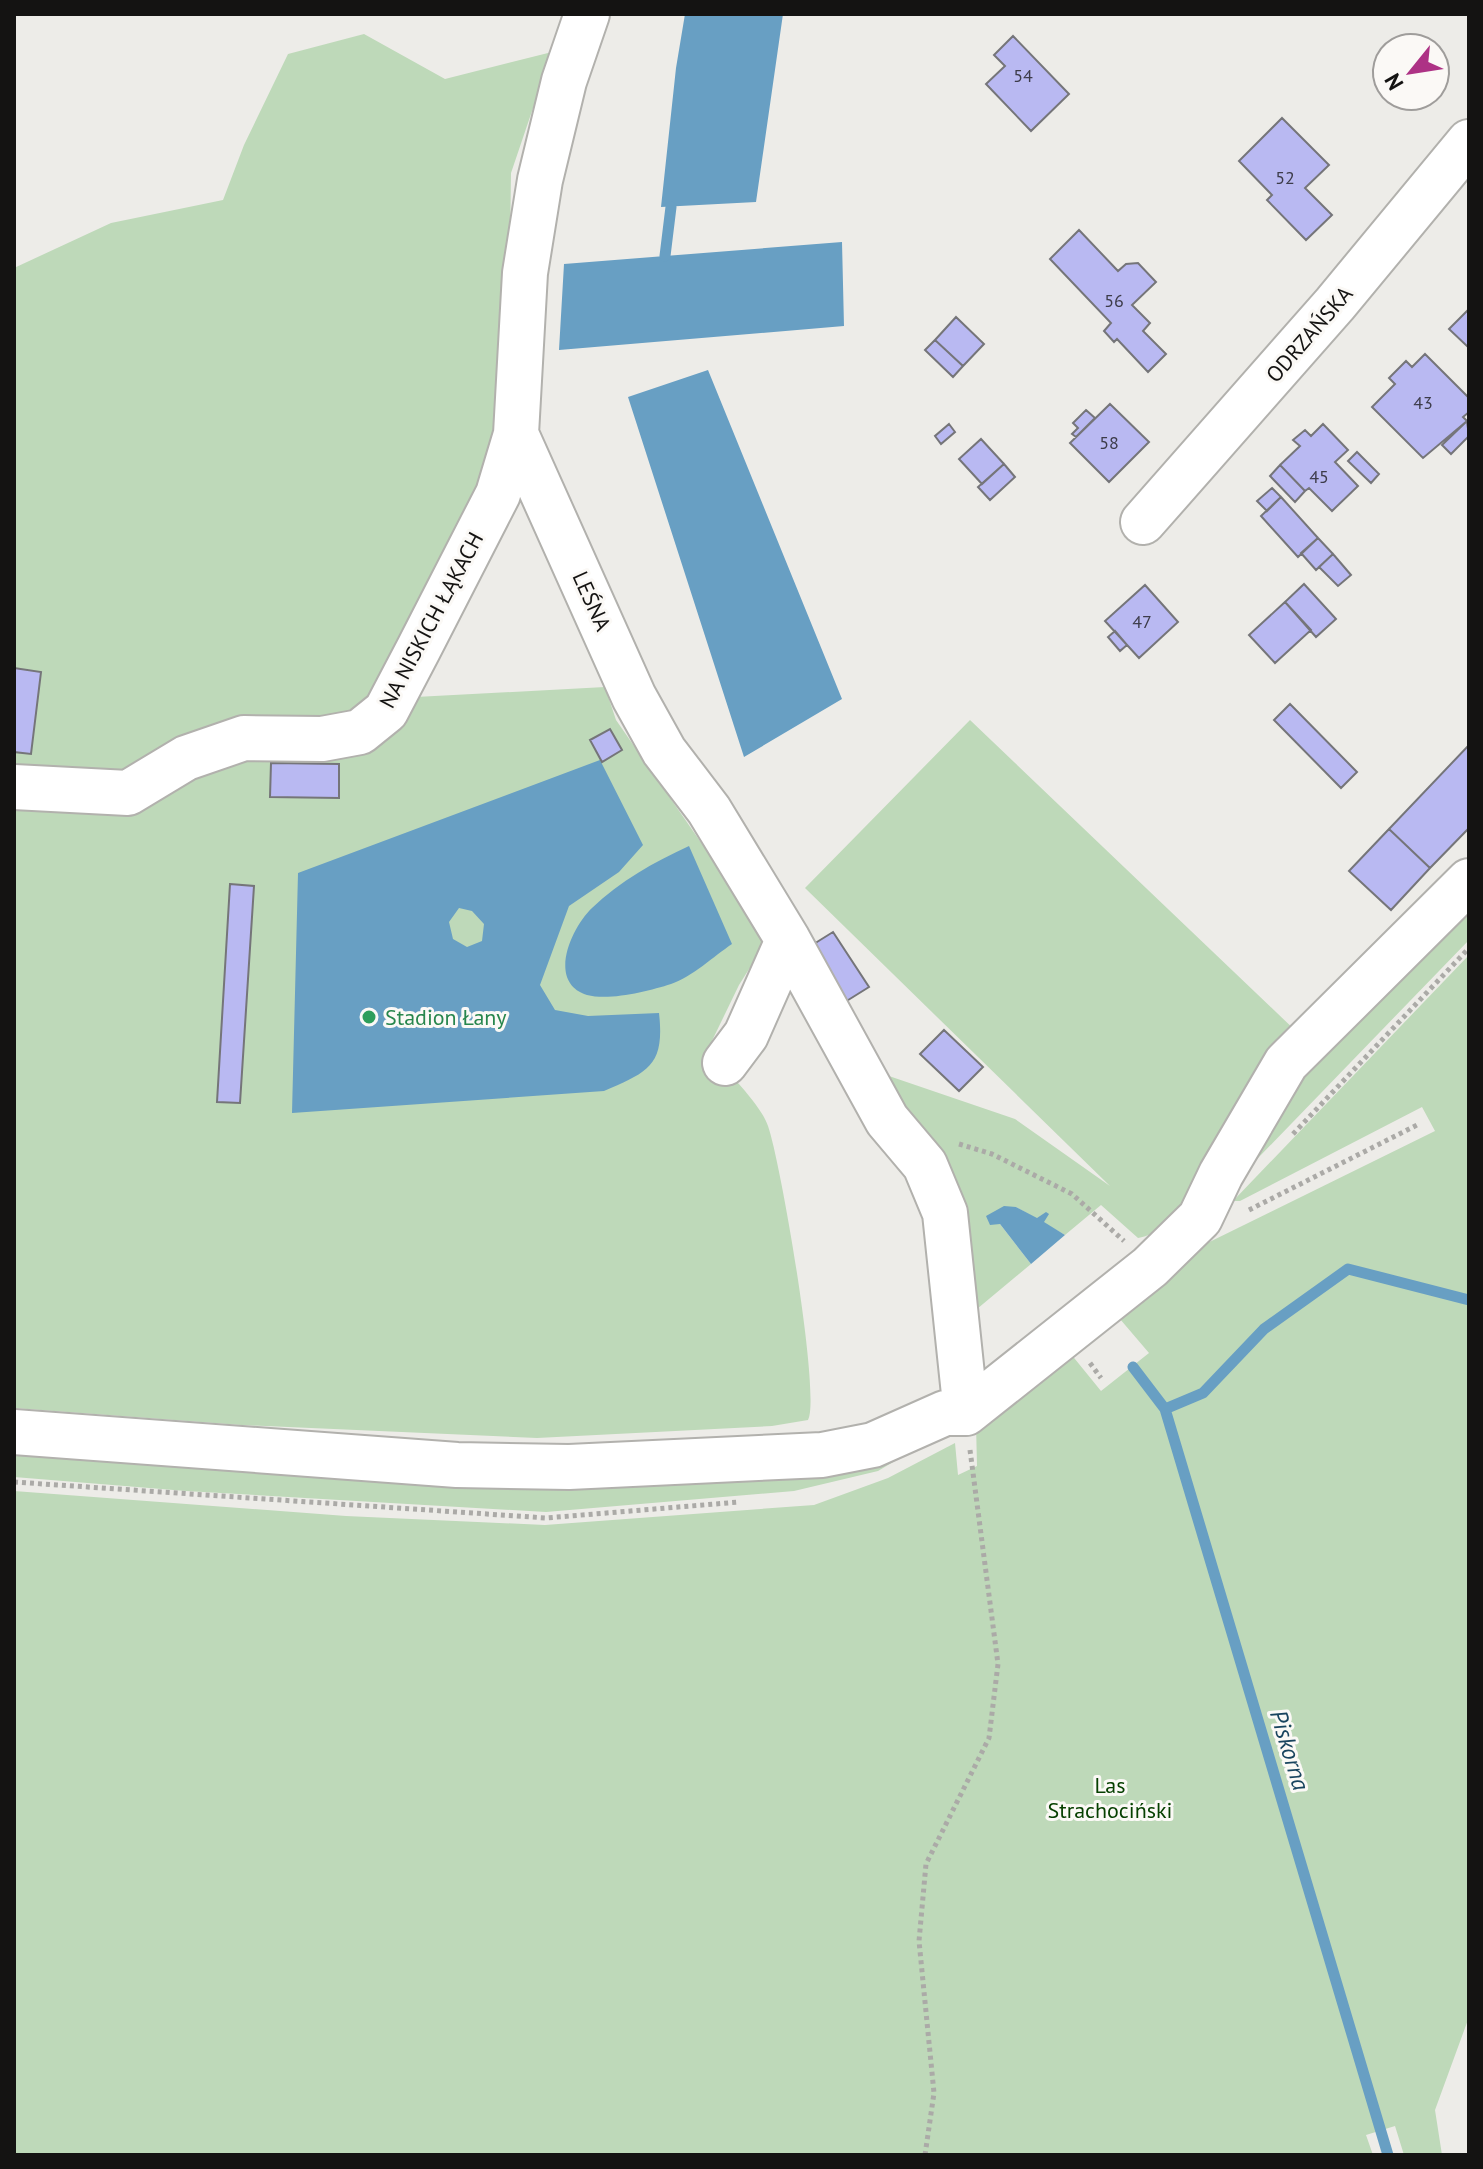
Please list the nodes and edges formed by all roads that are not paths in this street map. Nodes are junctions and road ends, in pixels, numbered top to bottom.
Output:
1 (587, 14) edge
2 (1469, 142) edge
3 (516, 434) junction
4 (1143, 522) dead end
5 (14, 787) edge
6 (1469, 881) edge
7 (788, 940) junction
8 (725, 1063) dead end
9 (966, 1413) junction
10 (14, 1432) edge

1 - 3 street, LEŚNA
2 - 4 street, ODRZAŃSKA
3 - 5 street, NA NISKICH ŁĄKACH
3 - 7 street, LEŚNA
6 - 9 street
7 - 8 street
7 - 9 street, LEŚNA
9 - 10 street

